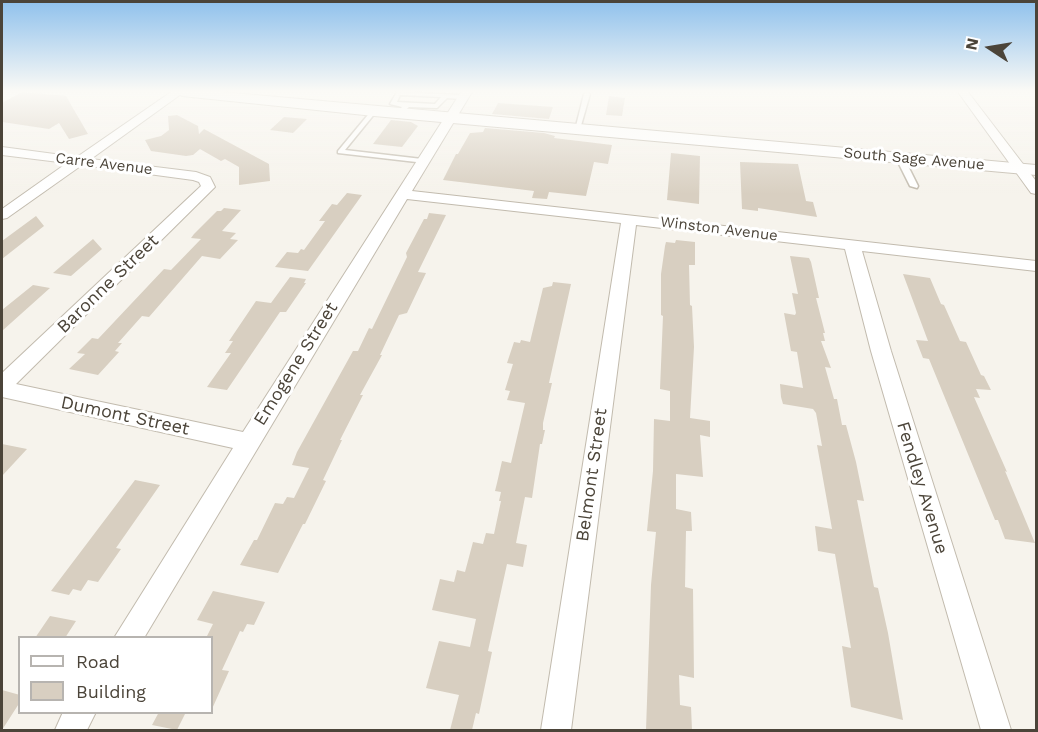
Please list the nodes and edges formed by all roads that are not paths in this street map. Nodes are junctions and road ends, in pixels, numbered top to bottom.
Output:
1 (130, 126) edge
2 (361, 126) edge
3 (445, 126) edge
4 (544, 126) edge
5 (991, 126) edge
6 (577, 129) joint
7 (2, 151) edge
8 (900, 158) junction
9 (81, 160) junction
10 (422, 161) junction
11 (1029, 169) edge
12 (205, 180) joint
13 (914, 186) dead end
14 (1036, 190) edge
15 (402, 194) junction
16 (2, 215) edge
17 (629, 219) junction
18 (852, 244) junction
19 (1036, 266) edge
20 (2, 387) edge
21 (248, 442) junction
22 (129, 636) edge
23 (80, 714) edge
24 (70, 730) edge
25 (556, 730) edge
26 (996, 730) edge

1 - 9 street
2 - 10 lane
3 - 10 street, Emogene Street
4 - 6 street, South Sage Avenue
5 - 11 street
6 - 8 street, South Sage Avenue
7 - 9 street, Carre Avenue
8 - 11 street, South Sage Avenue
8 - 13 lane
9 - 12 street, Carre Avenue
9 - 16 street
10 - 15 street, Emogene Street
11 - 14 street
12 - 20 street, Baronne Street
15 - 17 street, Winston Avenue
15 - 21 street, Emogene Street
17 - 18 street, Winston Avenue
17 - 25 street, Belmont Street
18 - 19 street, Winston Avenue
18 - 26 street, Fendley Avenue
20 - 21 street, Dumont Street
21 - 22 street, Emogene Street
23 - 24 street

